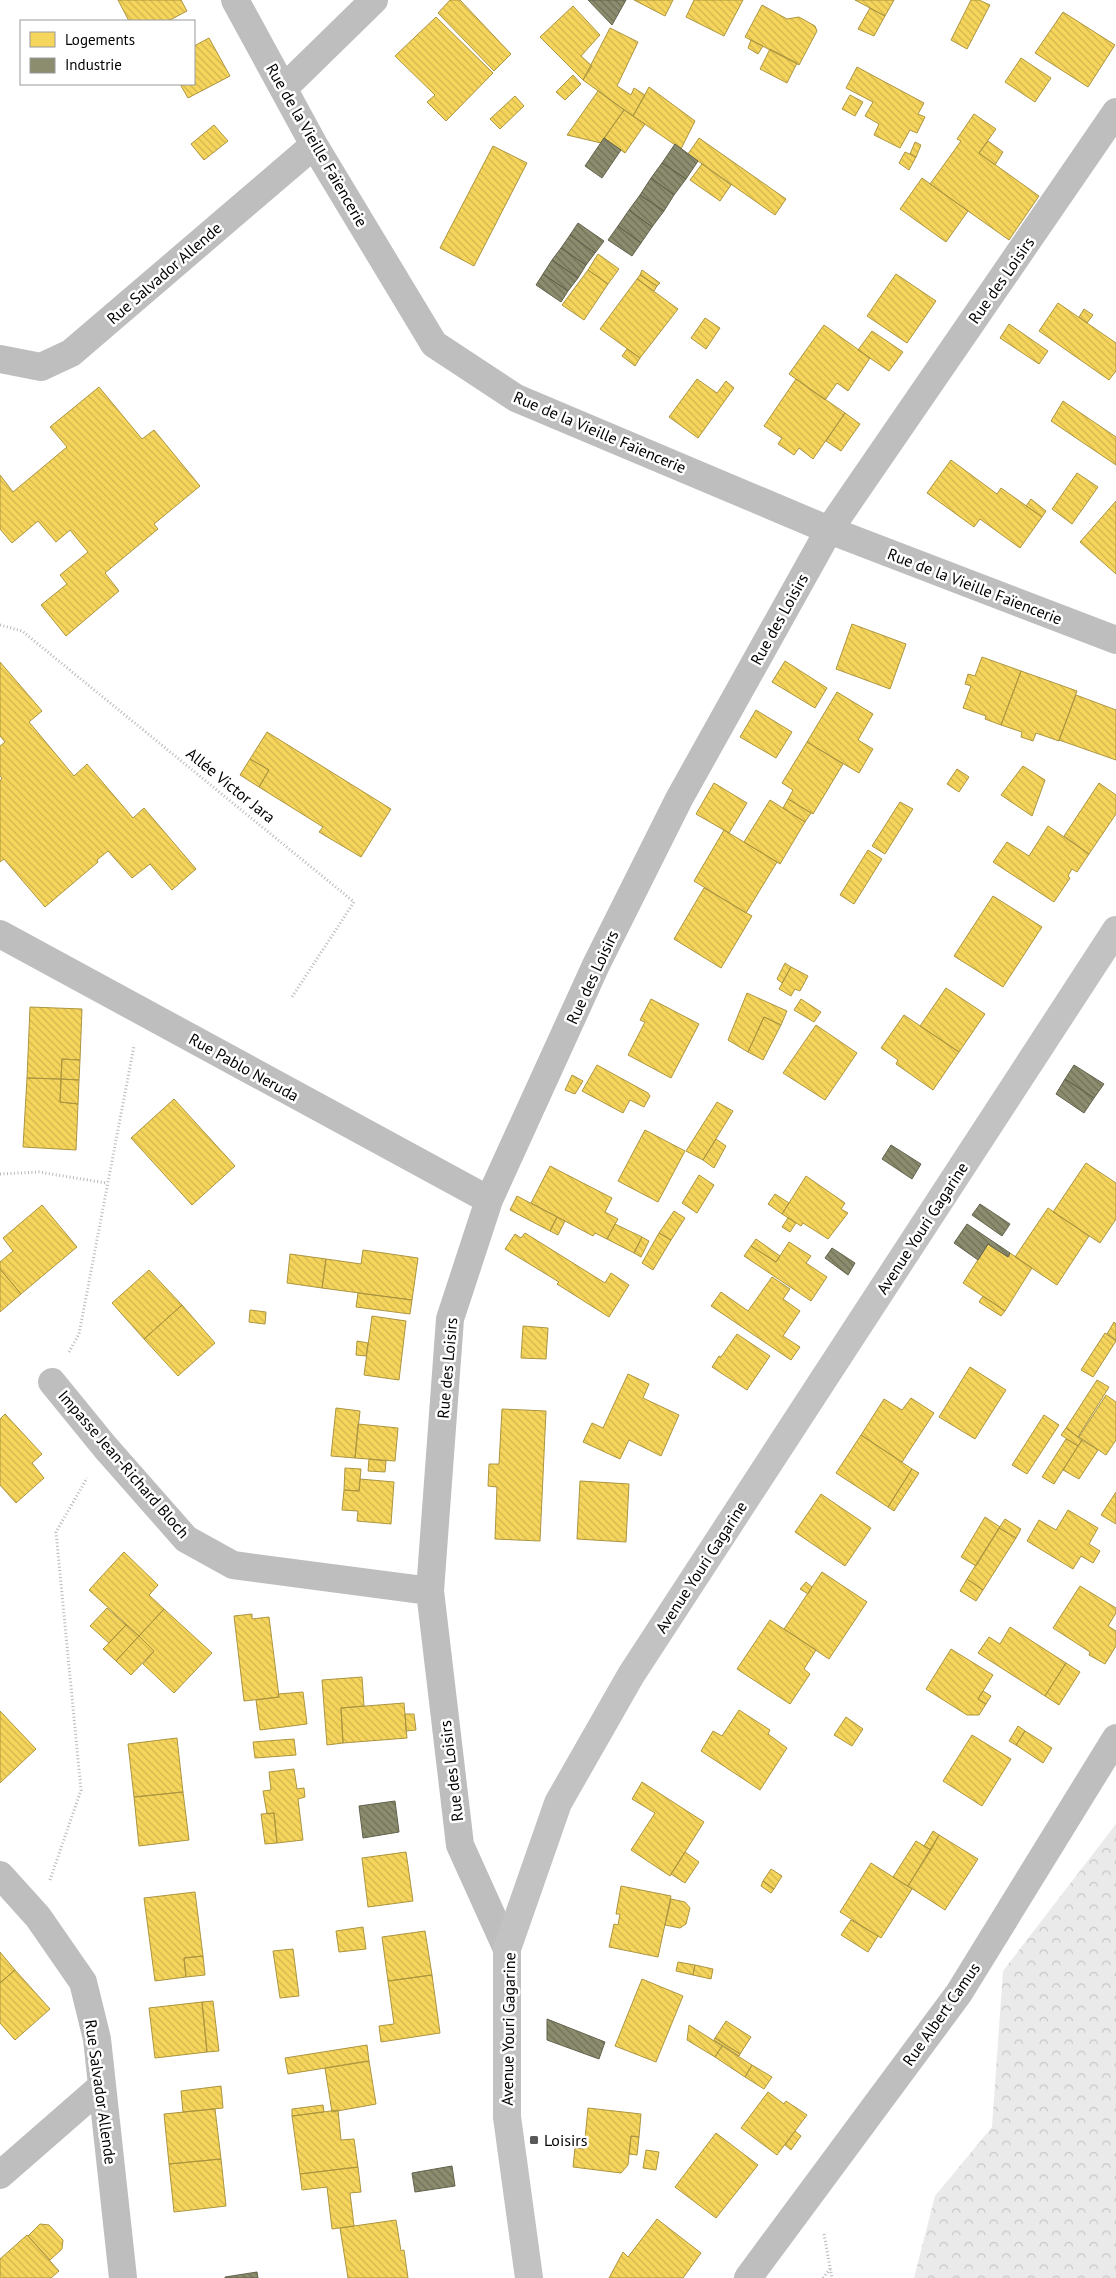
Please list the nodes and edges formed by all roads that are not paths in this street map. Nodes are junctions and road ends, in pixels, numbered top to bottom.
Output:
1 (235, 0) edge
2 (374, 0) edge
3 (284, 88) junction
4 (1116, 112) edge
5 (314, 145) junction
6 (0, 359) edge
7 (828, 530) junction
8 (1116, 640) edge
9 (1116, 930) edge
10 (0, 934) edge
11 (489, 1200) junction
12 (52, 1382) road end
13 (430, 1591) junction
14 (1116, 1738) edge
15 (0, 1875) edge
16 (507, 1950) junction
17 (102, 2086) junction
18 (0, 2175) edge
19 (123, 2278) edge
20 (529, 2278) edge
21 (748, 2278) edge

1 - 3 street, Rue de la Vieille Faïencerie
2 - 3 street
3 - 5 street, Rue de la Vieille Faïencerie
4 - 7 street, Rue des Loisirs
5 - 6 street, Rue Salvador Allende
5 - 7 street, Rue de la Vieille Faïencerie
7 - 8 street, Rue de la Vieille Faïencerie
7 - 11 street, Rue des Loisirs
9 - 16 street, Avenue Youri Gagarine
10 - 11 street, Rue Pablo Neruda
11 - 13 street, Rue des Loisirs
12 - 13 street, Impasse Jean-Richard Bloch
13 - 16 street, Rue des Loisirs
14 - 21 street, Rue Albert Camus
15 - 17 street, Rue Salvador Allende
16 - 20 street, Avenue Youri Gagarine
17 - 18 street
17 - 19 street, Rue Salvador Allende

